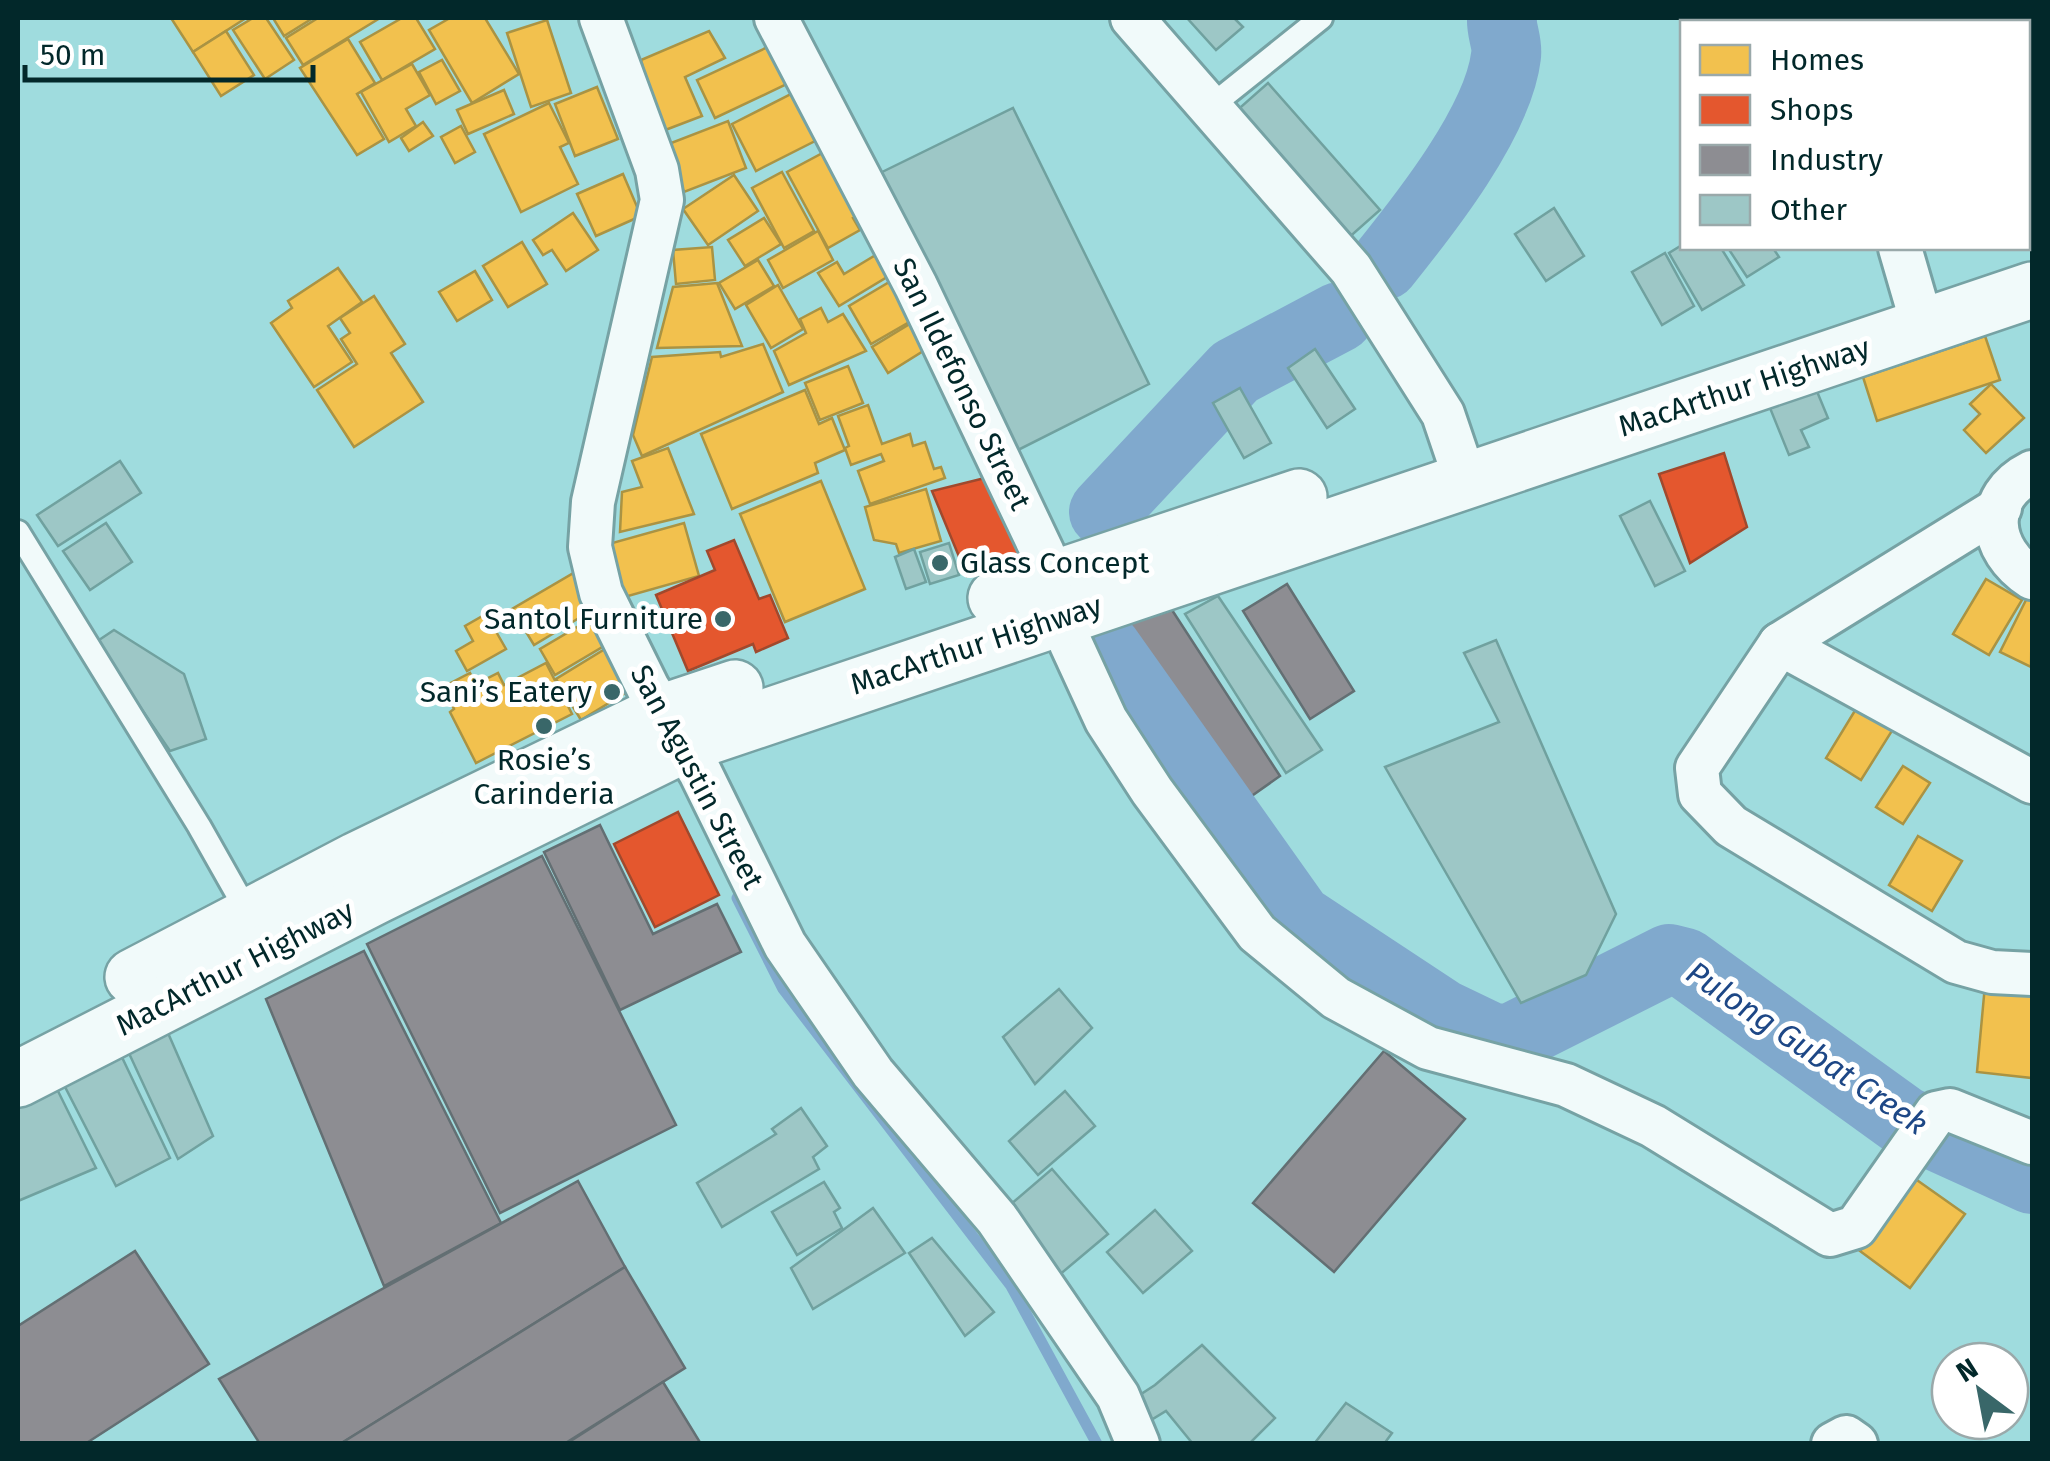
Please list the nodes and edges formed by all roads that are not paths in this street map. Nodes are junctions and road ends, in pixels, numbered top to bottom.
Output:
1 (601, 18) edge
2 (776, 18) edge
3 (1132, 18) edge
4 (1321, 18) edge
5 (1210, 107) junction
6 (2032, 254) edge
7 (1912, 290) edge
8 (2032, 290) edge
9 (1460, 462) junction
10 (2032, 472) edge
11 (2000, 508) junction
12 (18, 532) edge
13 (2032, 578) edge
14 (1058, 598) junction
15 (1780, 644) junction
16 (673, 728) junction
17 (2032, 782) edge
18 (258, 934) junction
19 (2032, 974) edge
20 (18, 1038) edge
21 (18, 1079) edge
22 (2032, 1142) edge
23 (1138, 1444) edge
24 (1834, 1444) edge
25 (1856, 1444) edge

1 - 16 street, San Agustin Street
2 - 14 street, San Ildefonso Street
3 - 5 street
4 - 5 lane
5 - 9 street
6 - 7 highway, MacArthur Highway
7 - 8 highway, MacArthur Highway
7 - 9 highway, MacArthur Highway
9 - 14 highway, MacArthur Highway
10 - 11 street
11 - 13 street
11 - 15 street
12 - 18 lane
14 - 16 highway, MacArthur Highway
14 - 22 street, San Ildefonso Street
15 - 17 street
15 - 19 street
16 - 18 highway, MacArthur Highway
16 - 23 street, San Agustin Street
18 - 20 highway, MacArthur Highway
18 - 21 highway, MacArthur Highway
24 - 25 street

